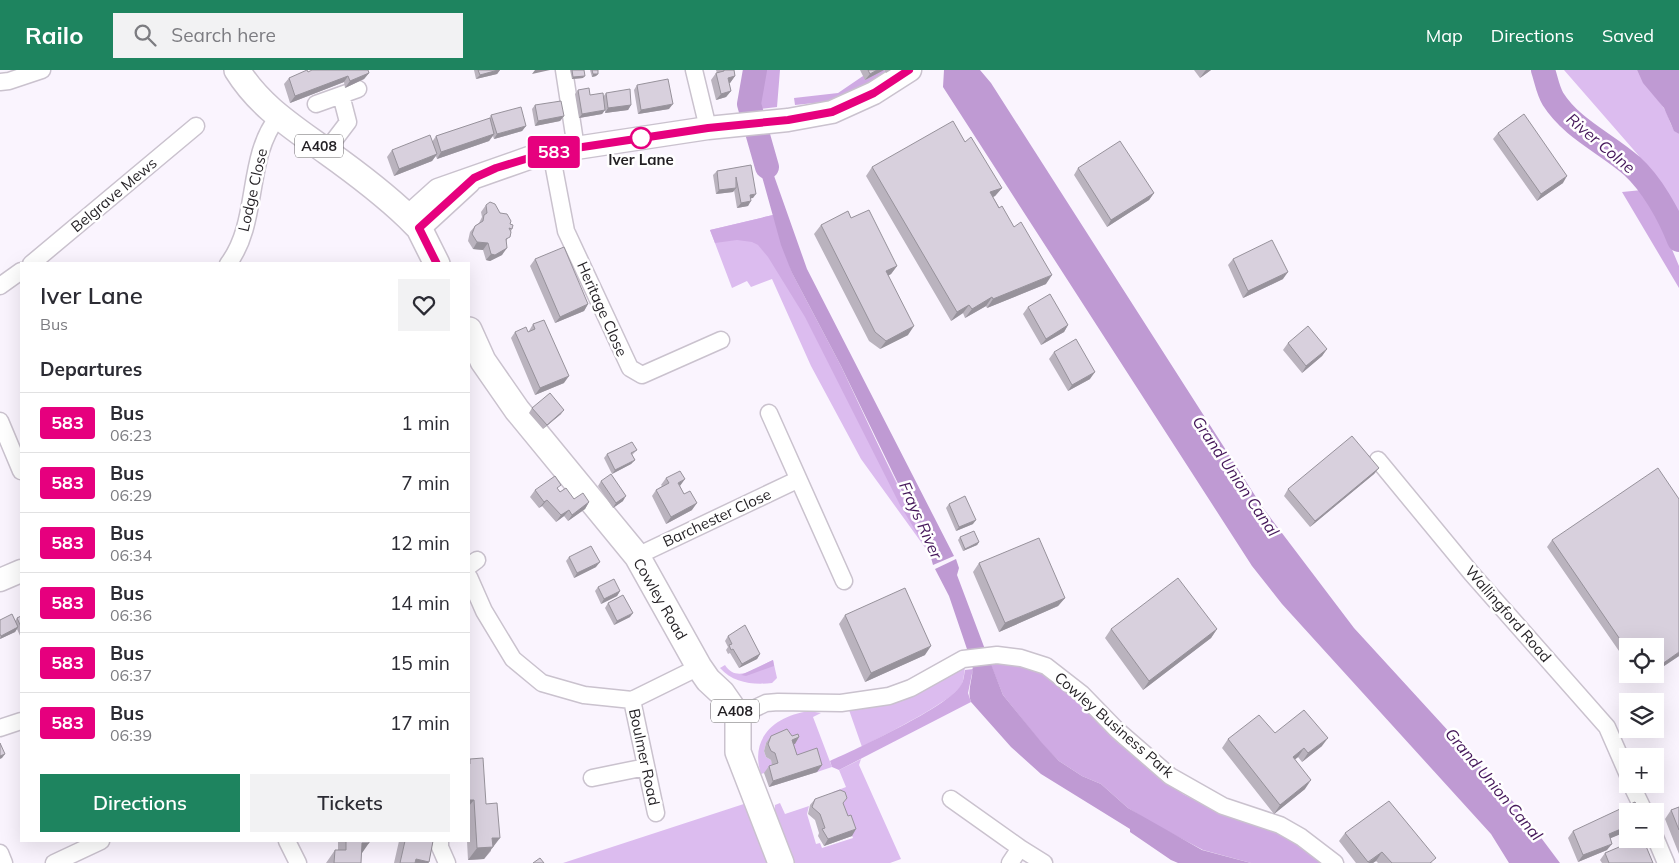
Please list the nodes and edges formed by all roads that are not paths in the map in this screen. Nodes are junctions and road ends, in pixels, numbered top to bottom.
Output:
1 (42, 70) edge
2 (237, 70) edge
3 (564, 70) edge
4 (694, 70) edge
5 (910, 70) edge
6 (0, 82) edge
7 (358, 89) edge
8 (341, 95) junction
9 (316, 104) dead end
10 (278, 117) junction
11 (196, 126) dead end
12 (708, 128) junction
13 (576, 148) junction
14 (326, 151) junction
15 (551, 152) junction
16 (413, 222) junction
17 (33, 262) edge
18 (230, 262) edge
19 (436, 262) edge
20 (20, 272) edge
21 (0, 286) edge
22 (470, 335) edge
23 (721, 340) dead end
24 (476, 364) edge
25 (769, 413) dead end
26 (0, 421) edge
27 (1378, 460) dead end
28 (20, 469) edge
29 (797, 480) junction
30 (636, 556) junction
31 (20, 571) edge
32 (470, 579) edge
33 (0, 580) edge
34 (844, 581) dead end
35 (698, 667) junction
36 (632, 700) junction
37 (738, 716) junction
38 (20, 721) edge
39 (0, 728) edge
40 (1619, 754) edge
41 (646, 766) junction
42 (592, 778) dead end
43 (951, 800) dead end
44 (656, 813) dead end
45 (99, 842) edge
46 (288, 842) edge
47 (440, 842) edge
48 (1020, 848) junction
49 (1660, 848) edge
50 (0, 853) edge
51 (4, 863) edge
52 (54, 863) edge
53 (298, 863) edge
54 (448, 863) edge
55 (781, 863) edge
56 (1010, 863) edge
57 (1044, 863) edge
58 (1335, 863) edge
59 (1666, 863) edge

1 - 6 street
2 - 10 main road, A408
3 - 13 street
4 - 12 street
5 - 12 main road
7 - 8 street
8 - 9 street
8 - 14 street
10 - 14 main road, A408
10 - 18 street, Lodge Close
11 - 17 street, Belgrave Mews
12 - 13 main road
13 - 15 main road
14 - 16 main road, A408
15 - 16 main road
15 - 23 street, Heritage Close
16 - 19 main road, A408
20 - 21 street
22 - 24 main road, A408
24 - 30 main road, Cowley Road / A408
25 - 29 street
26 - 28 street
27 - 40 street, Wallingford Road
29 - 30 street, Barchester Close
29 - 34 street
30 - 35 main road, Cowley Road / A408
31 - 33 main road
32 - 36 street
35 - 36 street
35 - 37 main road, Cowley Road / A408
36 - 41 street, Boulmer Road
37 - 55 main road, A408
37 - 58 street, Cowley Business Park
38 - 39 street
41 - 42 street
41 - 44 street, Boulmer Road
43 - 48 street
45 - 52 street
46 - 53 street
47 - 54 street
48 - 56 street
48 - 57 street
49 - 59 street
50 - 51 street

